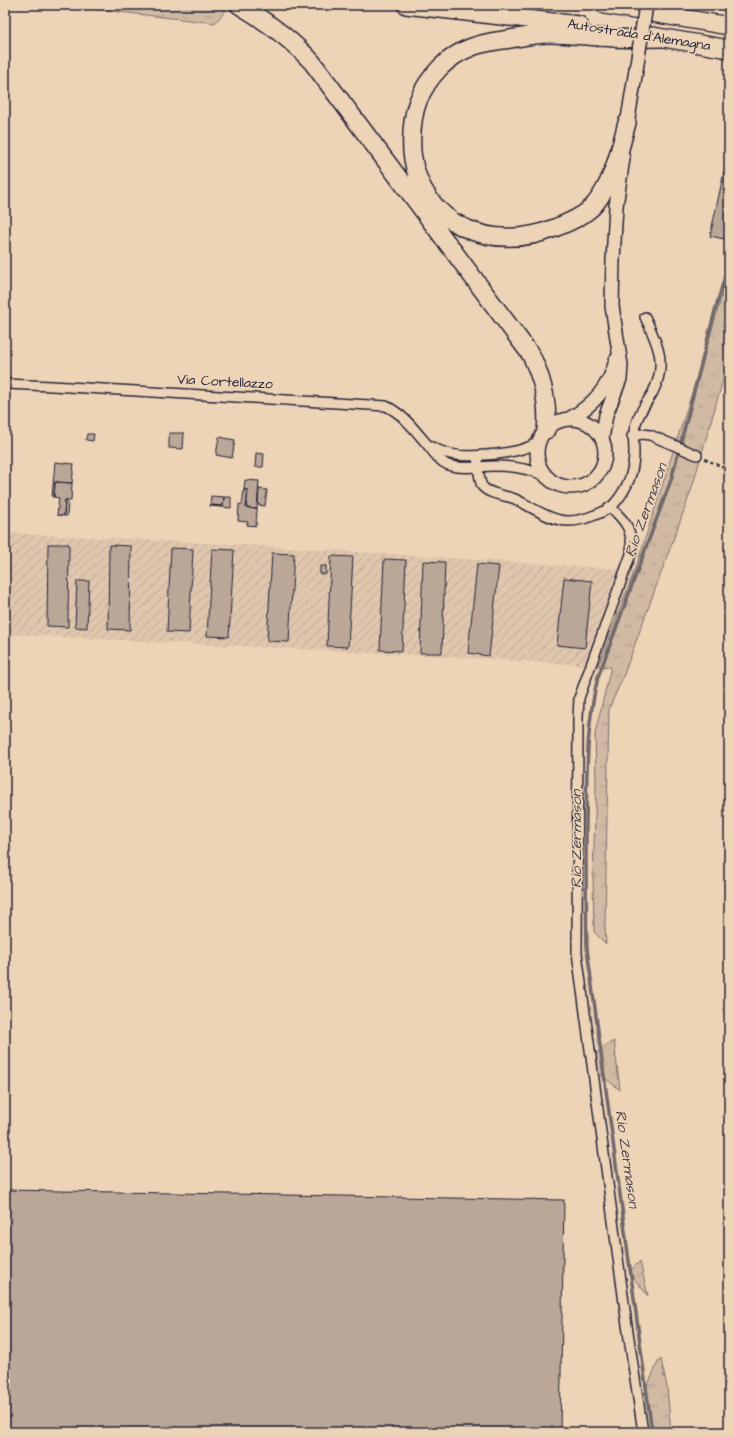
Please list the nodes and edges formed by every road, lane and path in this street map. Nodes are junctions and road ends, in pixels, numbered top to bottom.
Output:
1 (239, 5) edge
2 (406, 5) edge
3 (606, 5) edge
4 (646, 5) edge
5 (729, 26) edge
6 (662, 38) junction
7 (729, 49) edge
8 (627, 123) junction
9 (645, 317) dead end
10 (618, 350) junction
11 (5, 384) edge
12 (569, 419) junction
13 (542, 436) junction
14 (632, 436) junction
15 (602, 439) junction
16 (428, 445) junction
17 (697, 455) joint
18 (477, 456) junction
19 (479, 467) junction
20 (729, 470) edge
21 (545, 476) junction
22 (610, 507) junction
23 (643, 1432) edge

1 - 13 highway
2 - 6 highway, Autostrada d'Alemagna
3 - 5 highway, Autostrada d'Alemagna
4 - 8 main road, bridge
6 - 7 highway, Autostrada d'Alemagna
6 - 8 highway
8 - 10 main road
9 - 14 street
10 - 12 main road
10 - 15 main road
11 - 16 street, Via Cortellazzo
12 - 13 main road
12 - 15 main road
13 - 18 street, Via Cortellazzo
13 - 21 main road
14 - 17 street
14 - 22 street
15 - 21 main road
16 - 18 street, Via Cortellazzo
16 - 19 street, Via Cortellazzo
17 - 20 path
18 - 19 street
19 - 21 street, Via Cortellazzo
19 - 22 street
22 - 23 street

